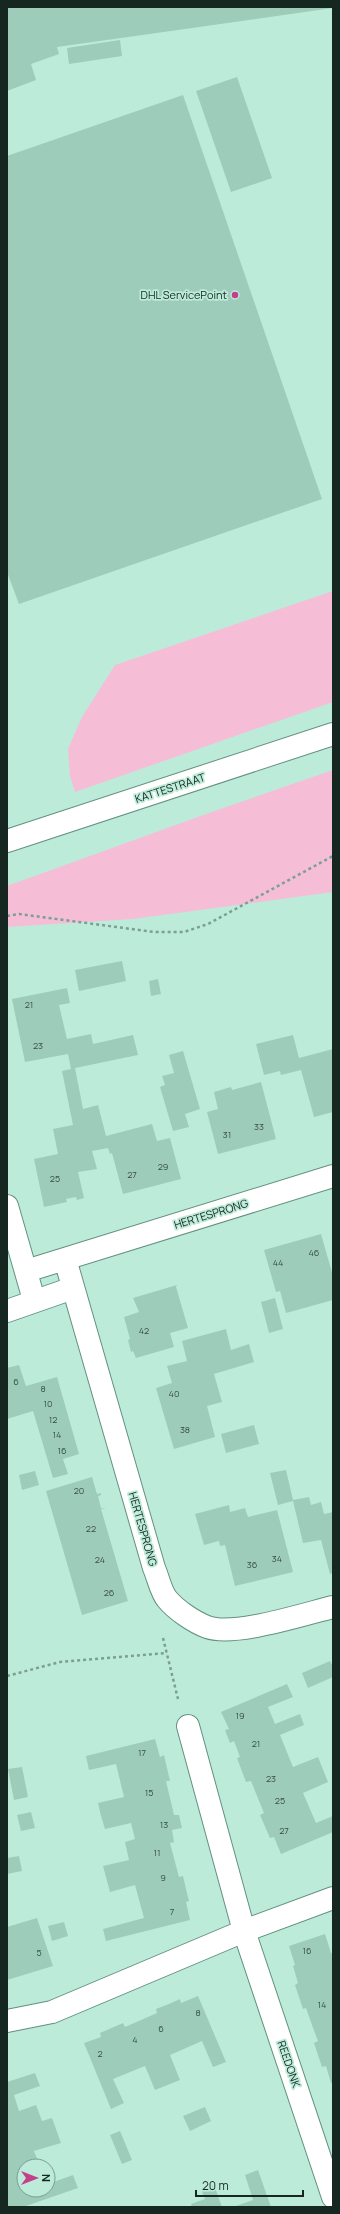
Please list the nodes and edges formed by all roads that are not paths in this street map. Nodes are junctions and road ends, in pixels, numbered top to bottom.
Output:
1 (333, 734) edge
2 (7, 841) edge
3 (333, 1176) edge
4 (7, 1206) edge
5 (65, 1259) junction
6 (26, 1271) junction
7 (73, 1288) junction
8 (34, 1300) junction
9 (7, 1310) edge
10 (333, 1607) edge
11 (188, 1726) road end
12 (333, 1898) edge
13 (244, 1931) junction
14 (7, 2021) edge
15 (333, 2197) edge

1 - 2 street, KATTESTRAAT
3 - 5 street, HERTESPRONG
4 - 6 street
5 - 6 street, HERTESPRONG
5 - 7 street, HERTESPRONG
6 - 8 street
7 - 8 street
7 - 10 street, HERTESPRONG
8 - 9 street
11 - 13 street, REEDONK
12 - 13 street
13 - 14 street
13 - 15 street, REEDONK

